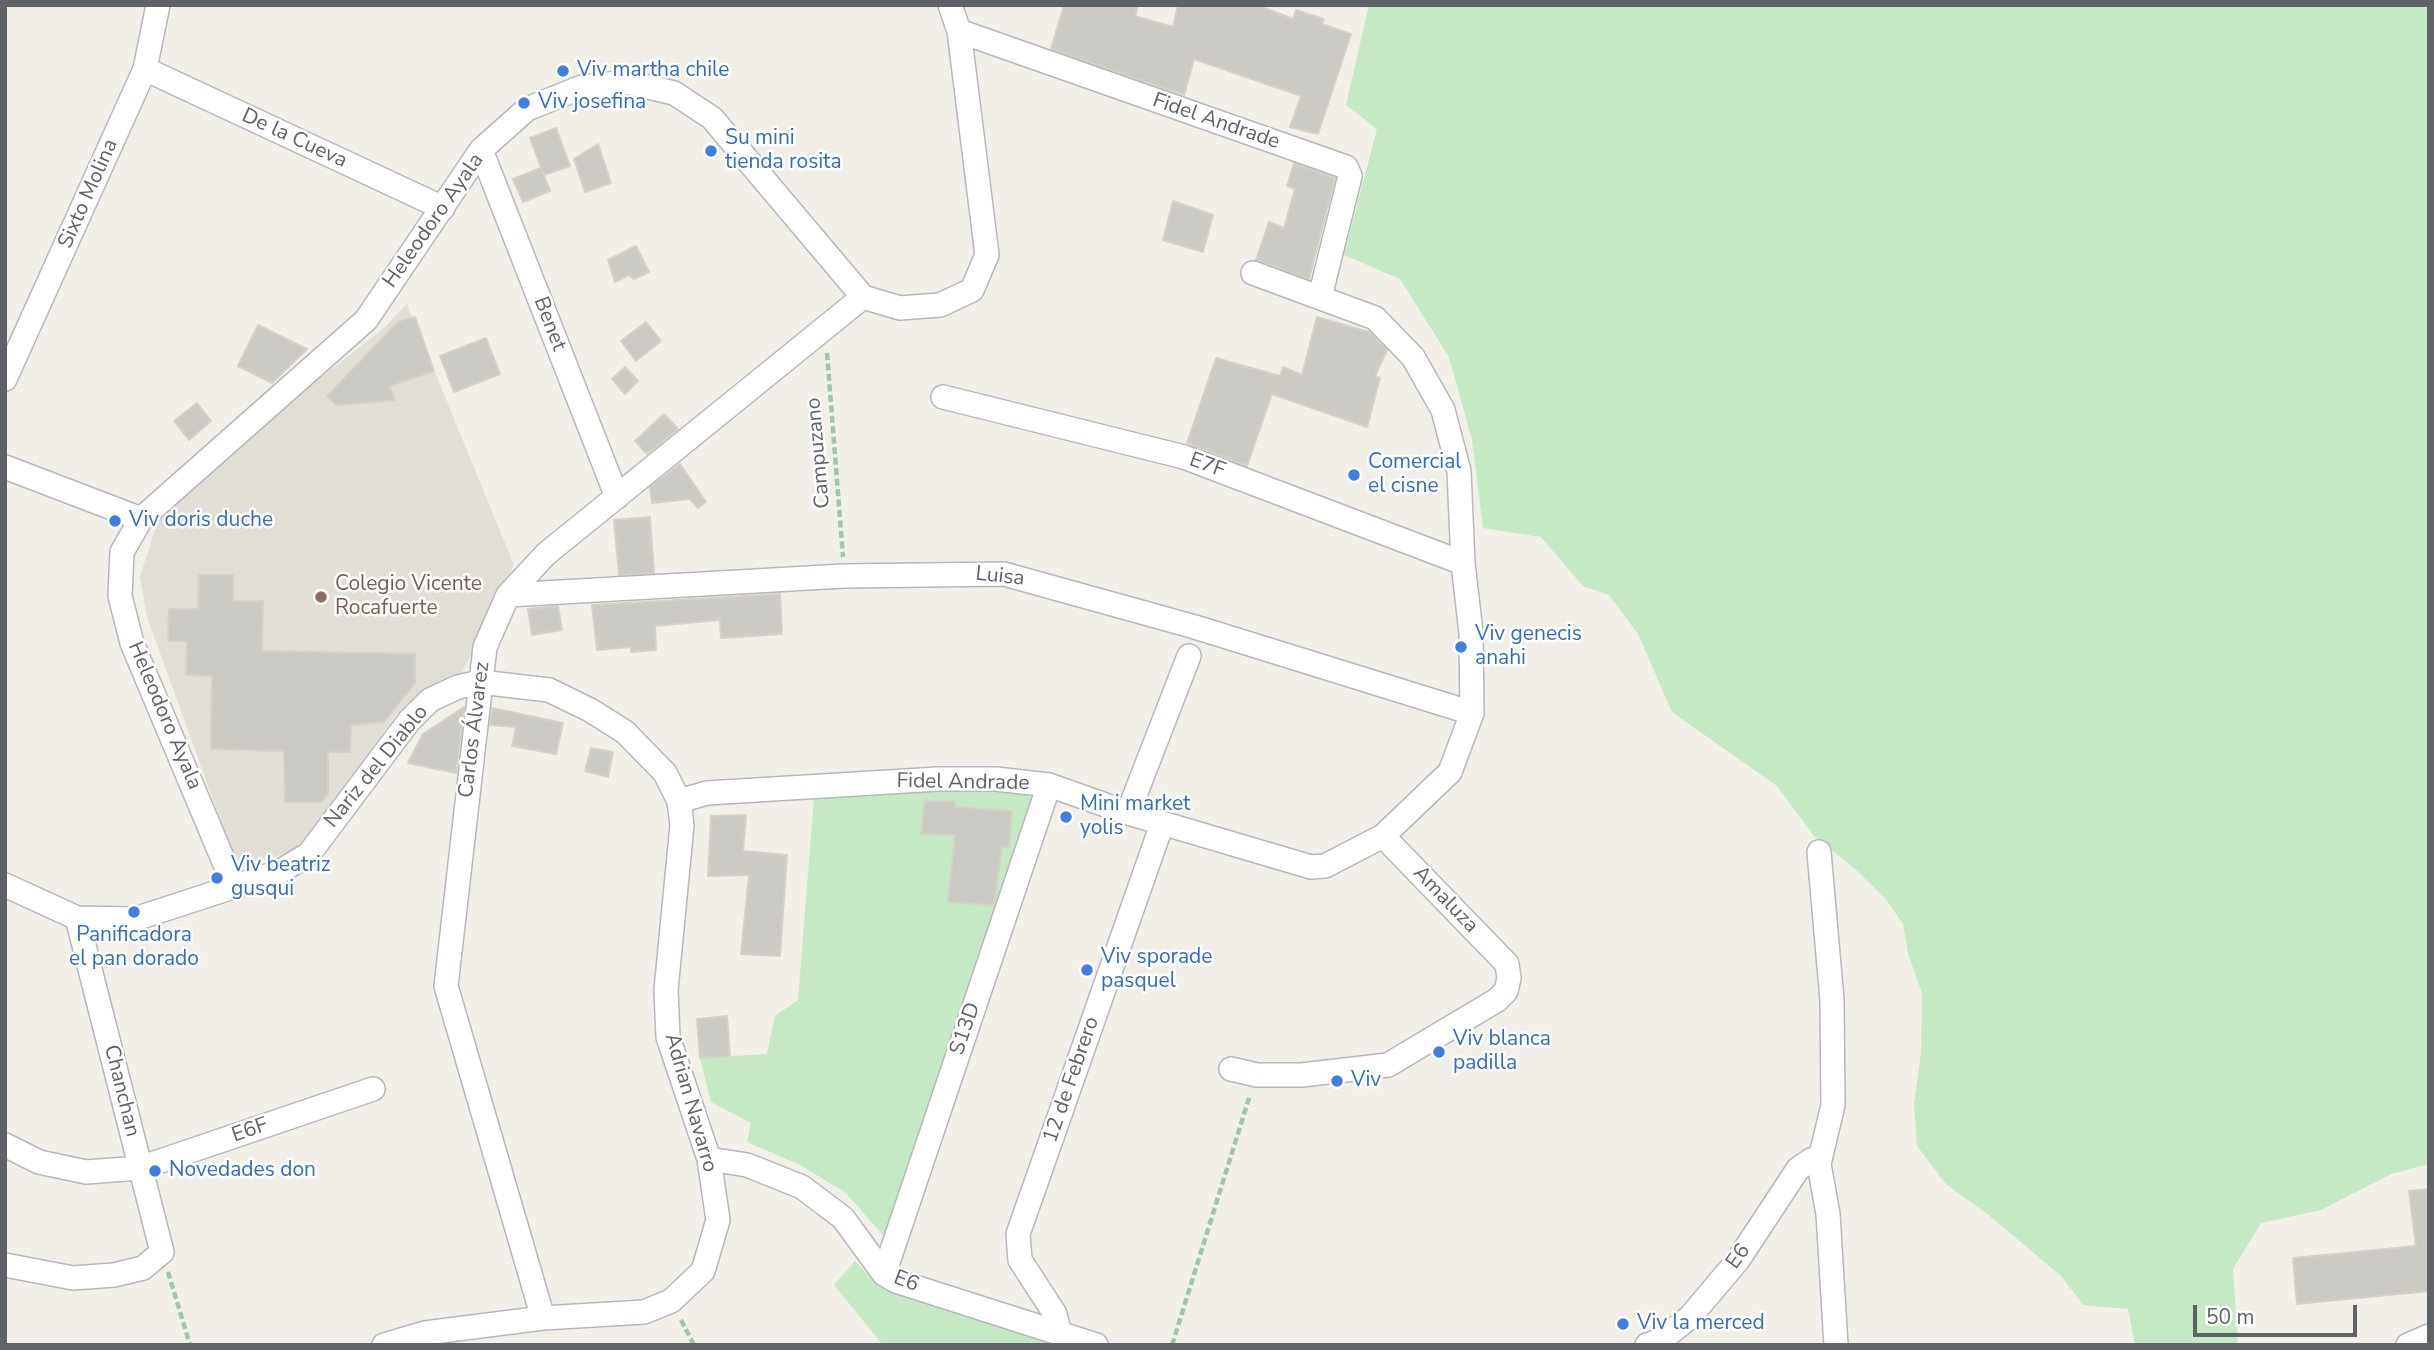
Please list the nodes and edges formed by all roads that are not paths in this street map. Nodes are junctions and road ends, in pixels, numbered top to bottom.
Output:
1 (158, 5) edge
2 (950, 5) edge
3 (958, 31) junction
4 (145, 69) junction
5 (481, 150) junction
6 (443, 208) junction
7 (1253, 273) dead end
8 (863, 297) junction
9 (1320, 297) junction
10 (5, 379) edge
11 (943, 397) dead end
12 (5, 467) edge
13 (617, 497) junction
14 (141, 519) junction
15 (1463, 563) junction
16 (508, 595) junction
17 (1189, 656) dead end
18 (480, 682) junction
19 (1472, 713) junction
20 (1048, 785) junction
21 (679, 801) junction
22 (1128, 813) junction
23 (1162, 824) junction
24 (1383, 836) junction
25 (1819, 852) dead end
26 (5, 885) edge
27 (235, 888) junction
28 (77, 918) junction
29 (1231, 1069) dead end
30 (373, 1089) dead end
31 (5, 1145) edge
32 (709, 1159) junction
33 (1819, 1164) junction
34 (141, 1168) junction
35 (5, 1265) edge
36 (884, 1274) junction
37 (543, 1318) junction
38 (1059, 1331) junction
39 (2429, 1336) edge
40 (384, 1345) edge
41 (1096, 1345) edge
42 (1647, 1345) edge
43 (1836, 1345) edge
44 (2408, 1345) edge

1 - 4 street, Sixto Molina
2 - 3 street
3 - 8 street
3 - 9 street, Fidel Andrade
4 - 6 street, De la Cueva
4 - 10 street, Sixto Molina
5 - 6 street, Heleodoro Ayala
5 - 8 street, Heleodoro Ayala
5 - 13 street, Benet
6 - 14 street, Heleodoro Ayala
7 - 9 street, Fidel Andrade
8 - 13 street, Carlos Álvarez
9 - 15 street, Fidel Andrade
11 - 15 street, E7F
12 - 14 street
13 - 16 street, Carlos Álvarez
14 - 27 street, Heleodoro Ayala
15 - 19 street, Fidel Andrade
16 - 18 street, Carlos Álvarez
16 - 19 street, Luisa
17 - 22 street
18 - 21 street, Adrian Navarro
18 - 27 street, Nariz del Diablo
18 - 37 street, Carlos Álvarez
19 - 24 street, Fidel Andrade
20 - 21 street, Fidel Andrade
20 - 22 street, Fidel Andrade
20 - 36 street, S13D
21 - 32 street, Adrian Navarro
22 - 23 street, Fidel Andrade
23 - 24 street, Fidel Andrade
23 - 38 street, 12 de Febrero
24 - 29 street, Amaluza
25 - 33 street
26 - 28 street, Nariz del Diablo
27 - 28 street, Nariz del Diablo
28 - 34 street, Chanchan
30 - 34 street, E6F
31 - 34 street, E6F
32 - 36 street, E6
32 - 37 street, Adrian Navarro
33 - 42 street, E6
33 - 43 street
34 - 35 street, Chanchan
36 - 38 street, E6
37 - 40 street, Adrian Navarro
38 - 41 street, E6
39 - 44 street

